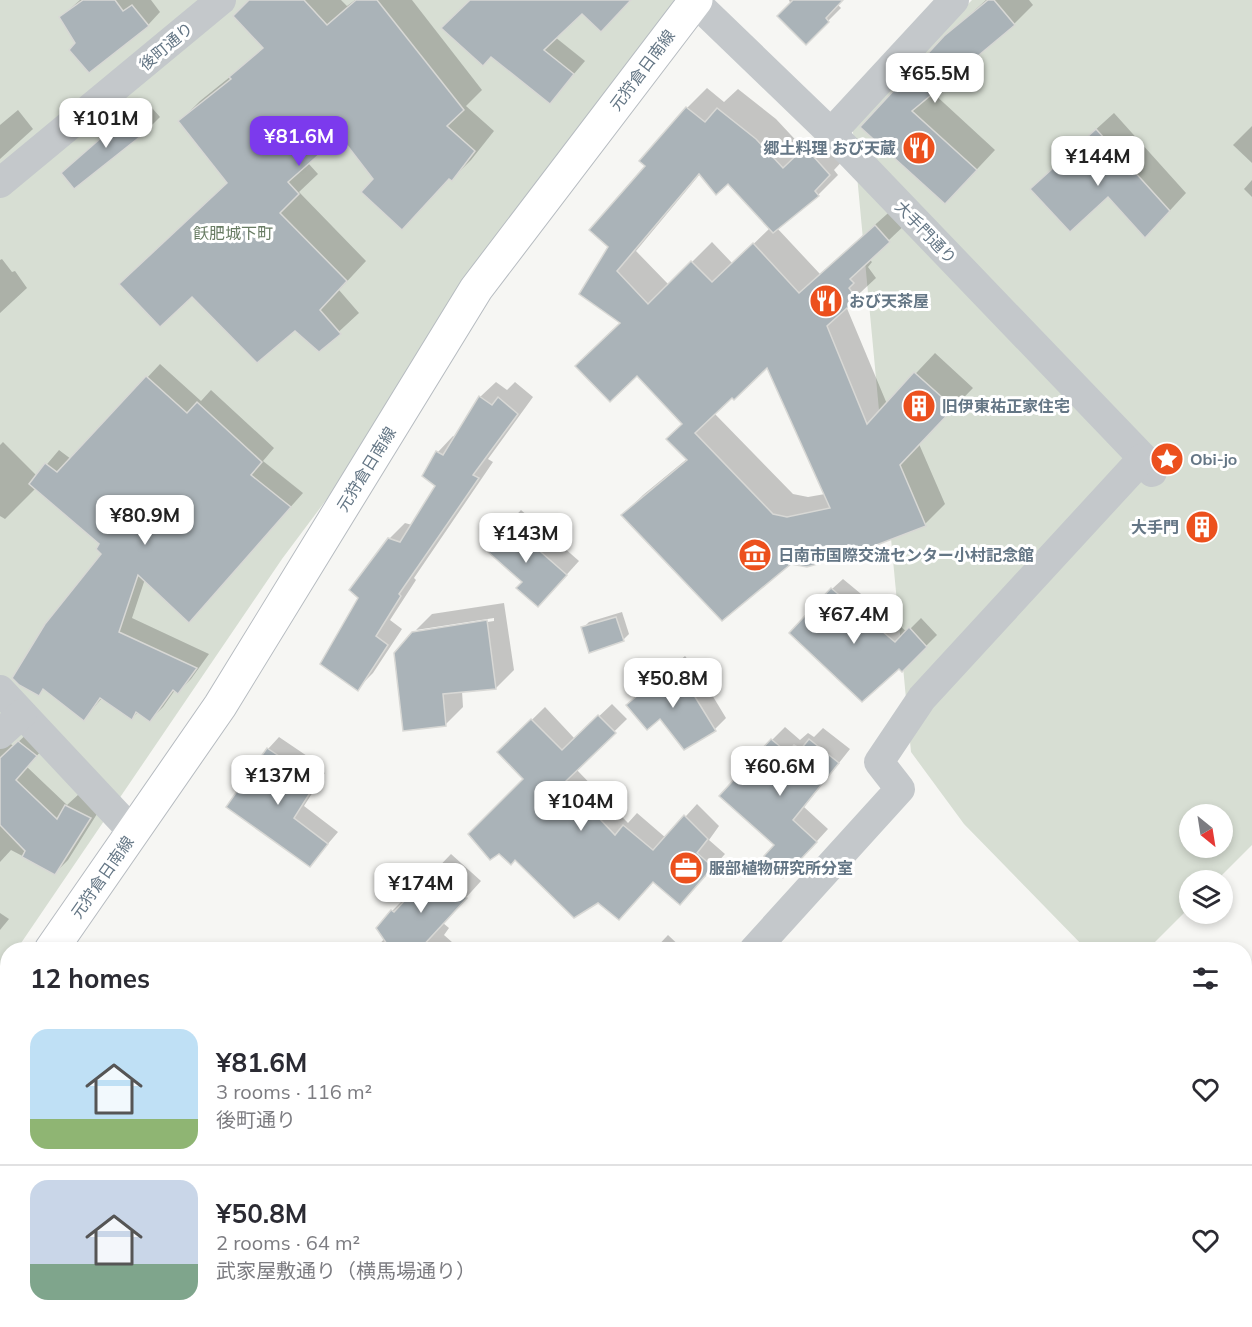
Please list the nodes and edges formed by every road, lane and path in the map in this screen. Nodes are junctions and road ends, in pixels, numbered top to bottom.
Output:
1 (221, 0) edge
2 (694, 0) edge
3 (954, 0) edge
4 (831, 133) junction
5 (0, 183) edge
6 (0, 690) edge
7 (22, 714) junction
8 (0, 734) edge
9 (133, 832) junction
10 (57, 942) edge
11 (761, 942) edge

1 - 5 street, 後町通り
2 - 4 street, 大手門通り
2 - 9 main road, 元狩倉日南線
3 - 4 street
4 - 11 street, 大手門通り
6 - 7 street
7 - 8 street
7 - 9 street
9 - 10 main road, 元狩倉日南線

